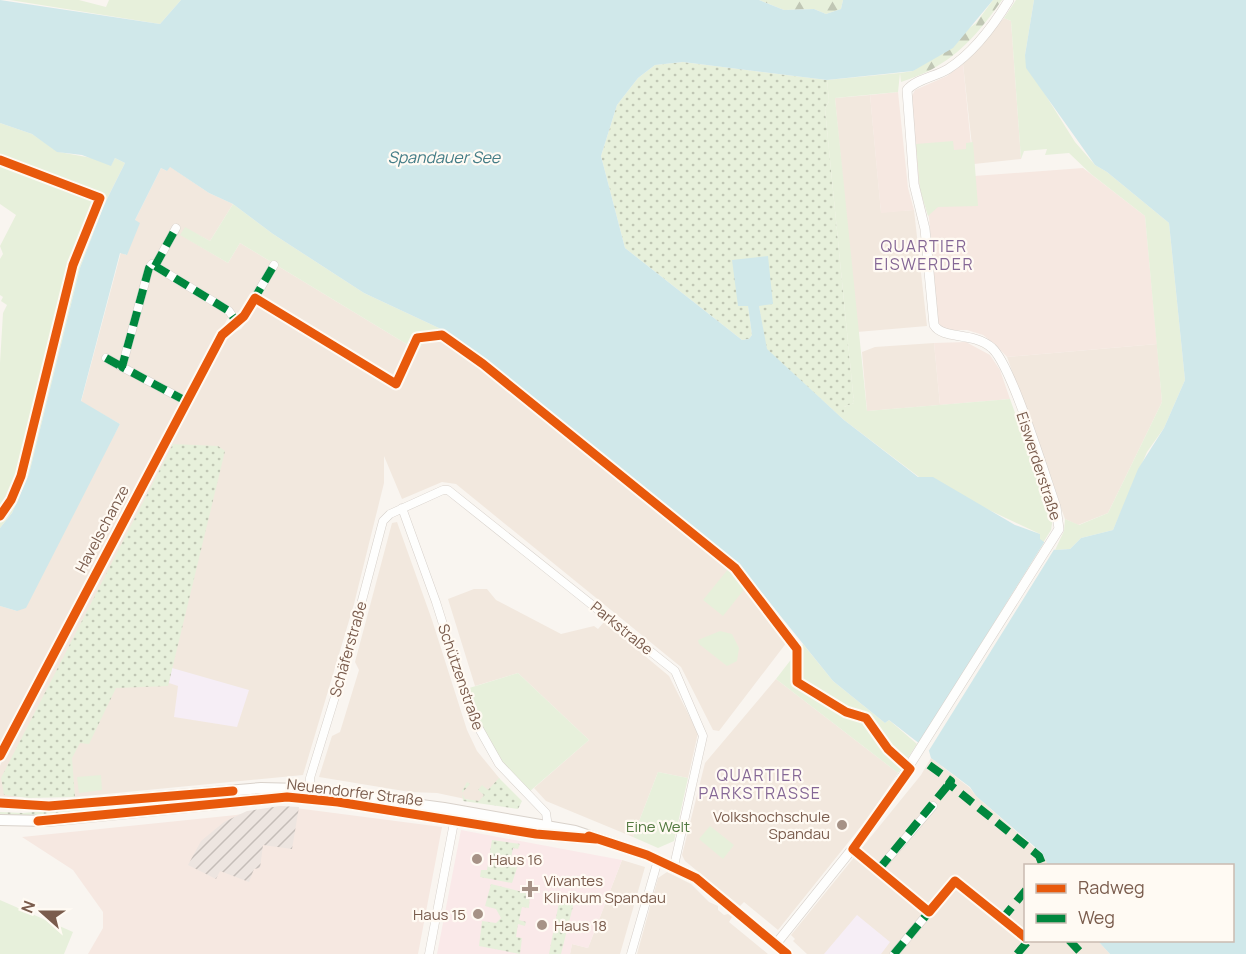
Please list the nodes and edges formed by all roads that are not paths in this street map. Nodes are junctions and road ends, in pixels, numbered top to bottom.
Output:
1 (1009, 0) edge
2 (176, 228) dead end
3 (154, 265) junction
4 (274, 265) dead end
5 (255, 298) junction
6 (236, 321) junction
7 (105, 358) dead end
8 (122, 367) junction
9 (396, 384) dead end
10 (186, 401) junction
11 (402, 508) junction
12 (0, 756) edge
13 (311, 795) junction
14 (0, 803) edge
15 (933, 806) dead end
16 (455, 815) junction
17 (0, 820) edge
18 (548, 831) junction
19 (853, 849) junction
20 (658, 860) junction
21 (674, 866) junction
22 (879, 869) junction
23 (955, 881) dead end
24 (929, 912) junction
25 (776, 944) junction
26 (429, 954) edge
27 (631, 954) edge
28 (787, 954) edge
29 (894, 954) edge

1 - 19 street, Eiswerderstraße
2 - 3 street
3 - 6 street
3 - 8 street
4 - 5 street, Havelschanze
5 - 6 street, Havelschanze
5 - 9 street
6 - 10 street, Havelschanze
7 - 8 street
8 - 10 street
10 - 12 street, Havelschanze
11 - 13 street, Schäferstraße
11 - 18 street, Schützenstraße
11 - 21 street, Parkstraße
13 - 14 main road, Neuendorfer Straße
13 - 16 main road, Neuendorfer Straße
13 - 17 main road, Neuendorfer Straße
15 - 22 street
16 - 18 main road, Neuendorfer Straße
16 - 26 street
18 - 20 main road, Neuendorfer Straße
19 - 22 street
19 - 25 street, Eiswerderstraße
20 - 21 main road, Neuendorfer Straße
20 - 27 street
21 - 25 main road, Neuendorfer Straße
22 - 24 street
23 - 24 street
24 - 29 street
25 - 28 main road, Neuendorfer Straße

